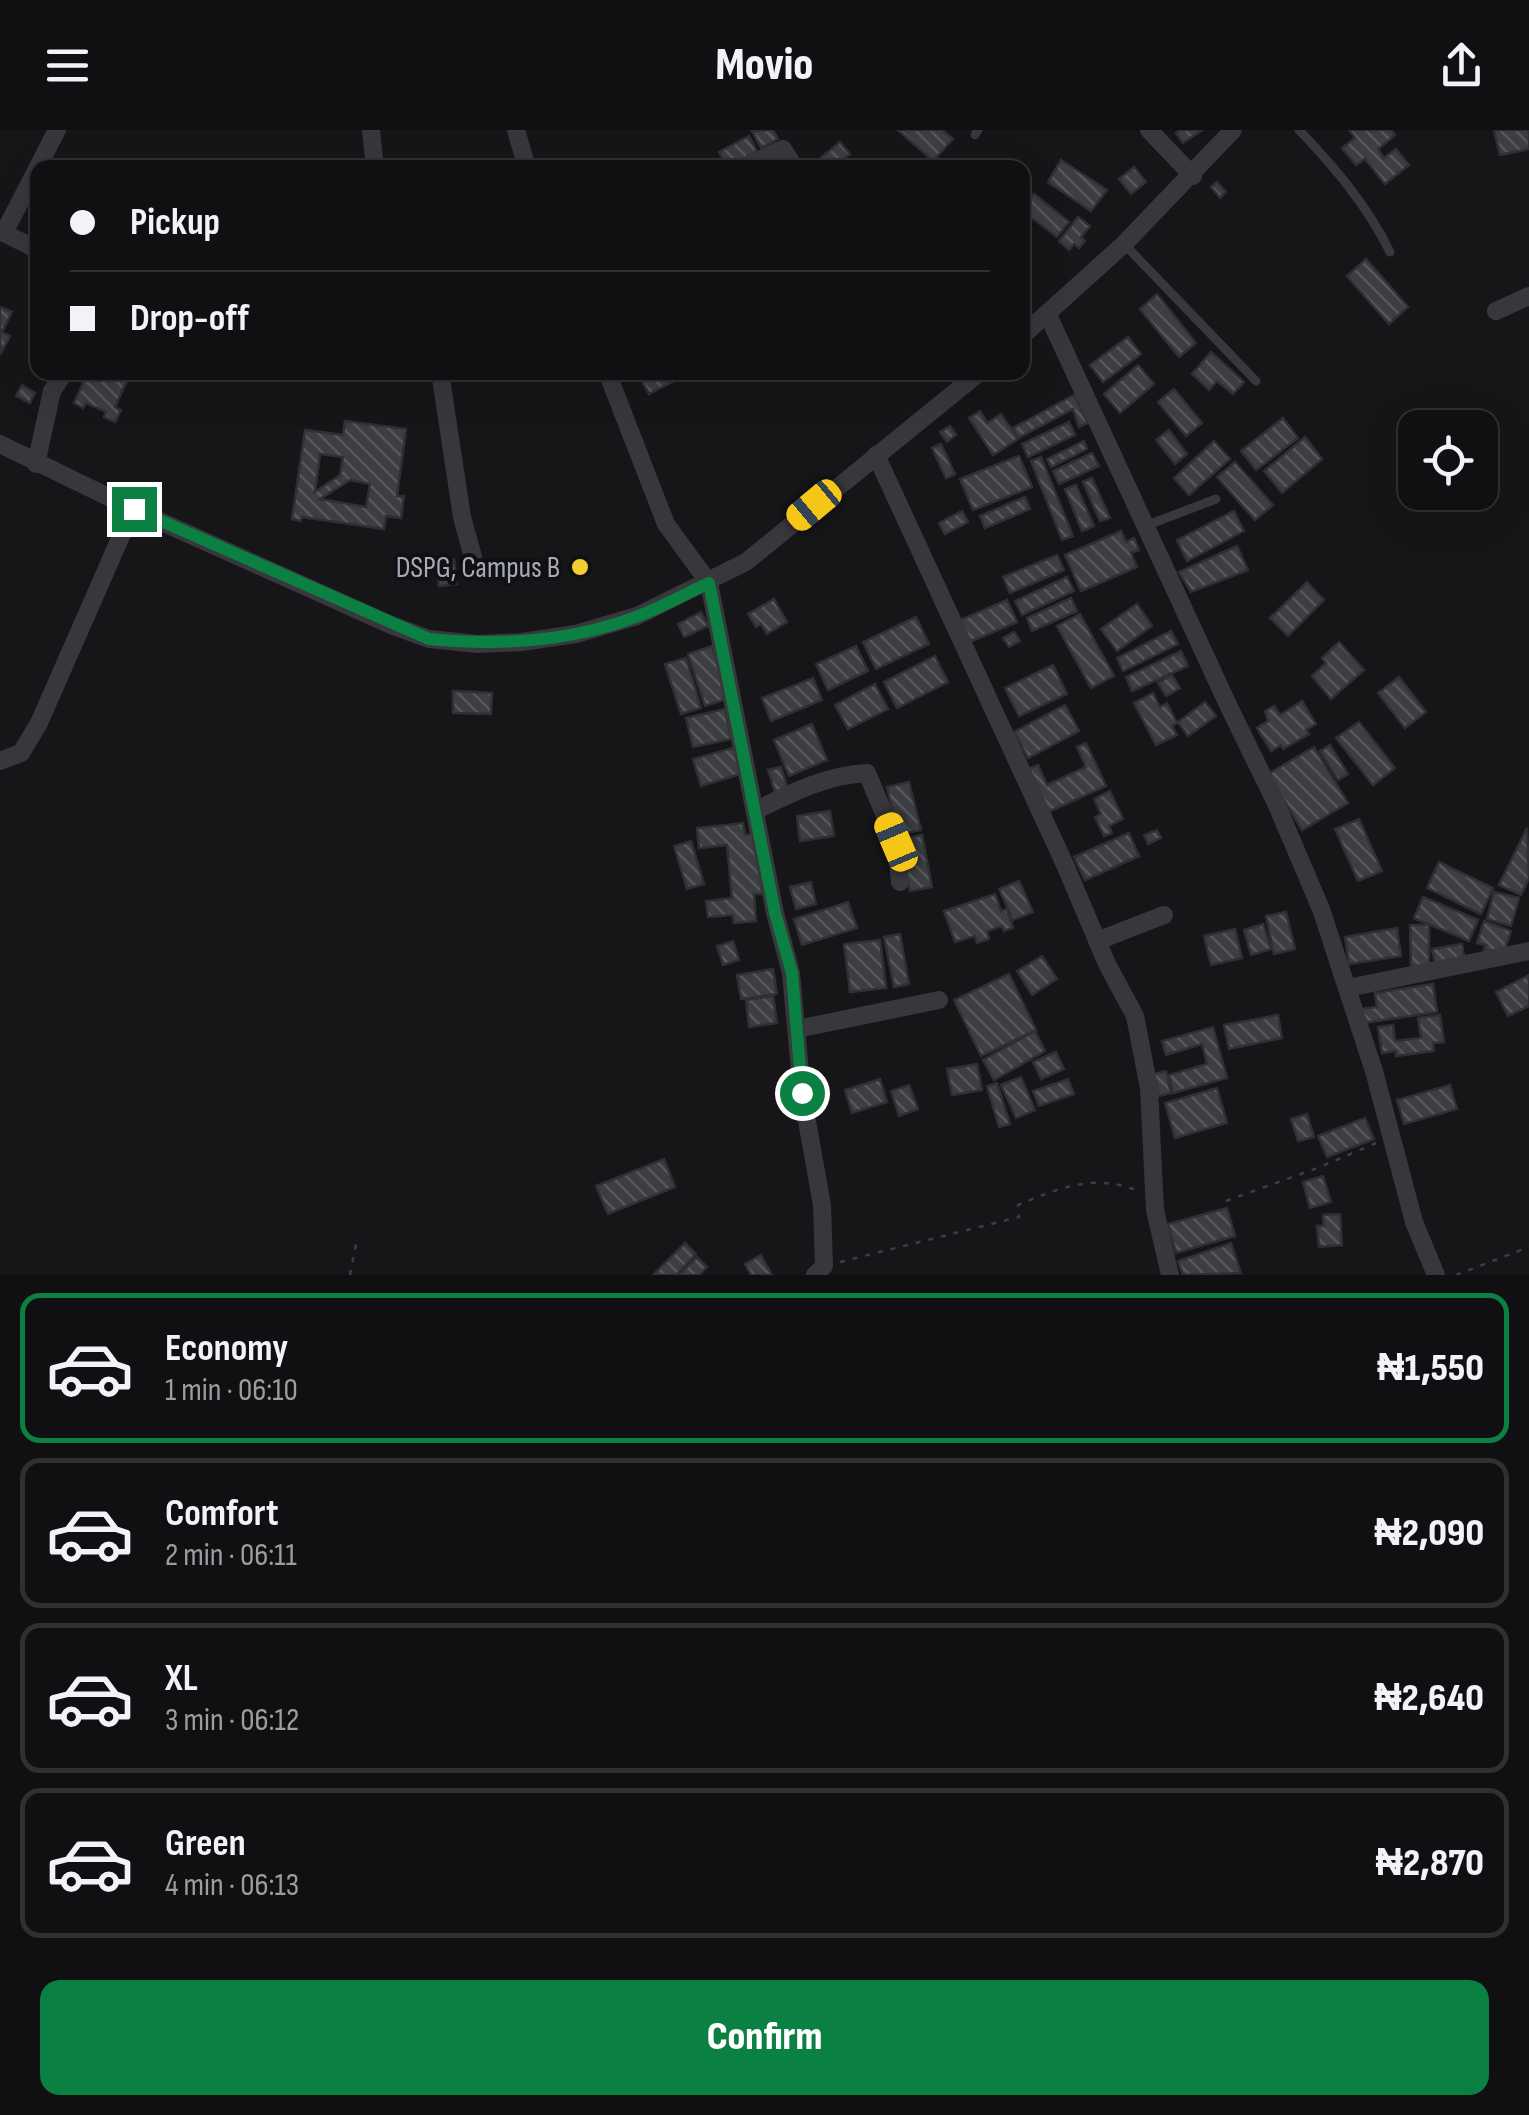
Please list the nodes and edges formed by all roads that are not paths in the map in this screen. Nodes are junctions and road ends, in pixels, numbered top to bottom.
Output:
1 (56, 130) edge
2 (371, 130) edge
3 (516, 130) edge
4 (1150, 130) edge
5 (1233, 130) edge
6 (1299, 130) edge
7 (40, 160) edge
8 (374, 160) edge
9 (525, 160) edge
10 (759, 160) edge
11 (790, 160) edge
12 (1192, 176) junction
13 (30, 179) edge
14 (2, 232) edge
15 (1124, 244) junction
16 (30, 246) edge
17 (1390, 252) dead end
18 (1529, 296) edge
19 (1496, 311) dead end
20 (1048, 314) junction
21 (1030, 329) edge
22 (60, 380) edge
23 (441, 380) edge
24 (610, 380) edge
25 (970, 380) edge
26 (1256, 381) dead end
27 (0, 444) edge
28 (876, 454) junction
29 (36, 464) junction
30 (1216, 499) dead end
31 (134, 509) junction
32 (1145, 526) junction
33 (473, 557) dead end
34 (709, 583) junction
35 (0, 761) edge
36 (757, 810) junction
37 (900, 882) dead end
38 (1164, 915) dead end
39 (1097, 941) junction
40 (1529, 952) edge
41 (1348, 988) junction
42 (939, 1000) dead end
43 (797, 1030) junction
44 (819, 1271) edge
45 (1170, 1275) edge
46 (1436, 1275) edge

1 - 7 street
2 - 8 street
3 - 9 street
4 - 12 street
5 - 12 street
6 - 17 lane
10 - 11 street
12 - 15 street
13 - 14 street
14 - 16 street
15 - 20 street
15 - 26 lane
18 - 19 street
20 - 21 street
20 - 32 street
22 - 29 street
23 - 33 street
24 - 34 street
25 - 28 street
27 - 29 street
28 - 34 street
28 - 39 street
29 - 31 street
30 - 32 lane
31 - 34 street
31 - 35 street
32 - 41 street
34 - 36 street
36 - 37 street
36 - 43 street
38 - 39 street
39 - 45 street
40 - 41 street
41 - 46 street
42 - 43 street
43 - 44 street

